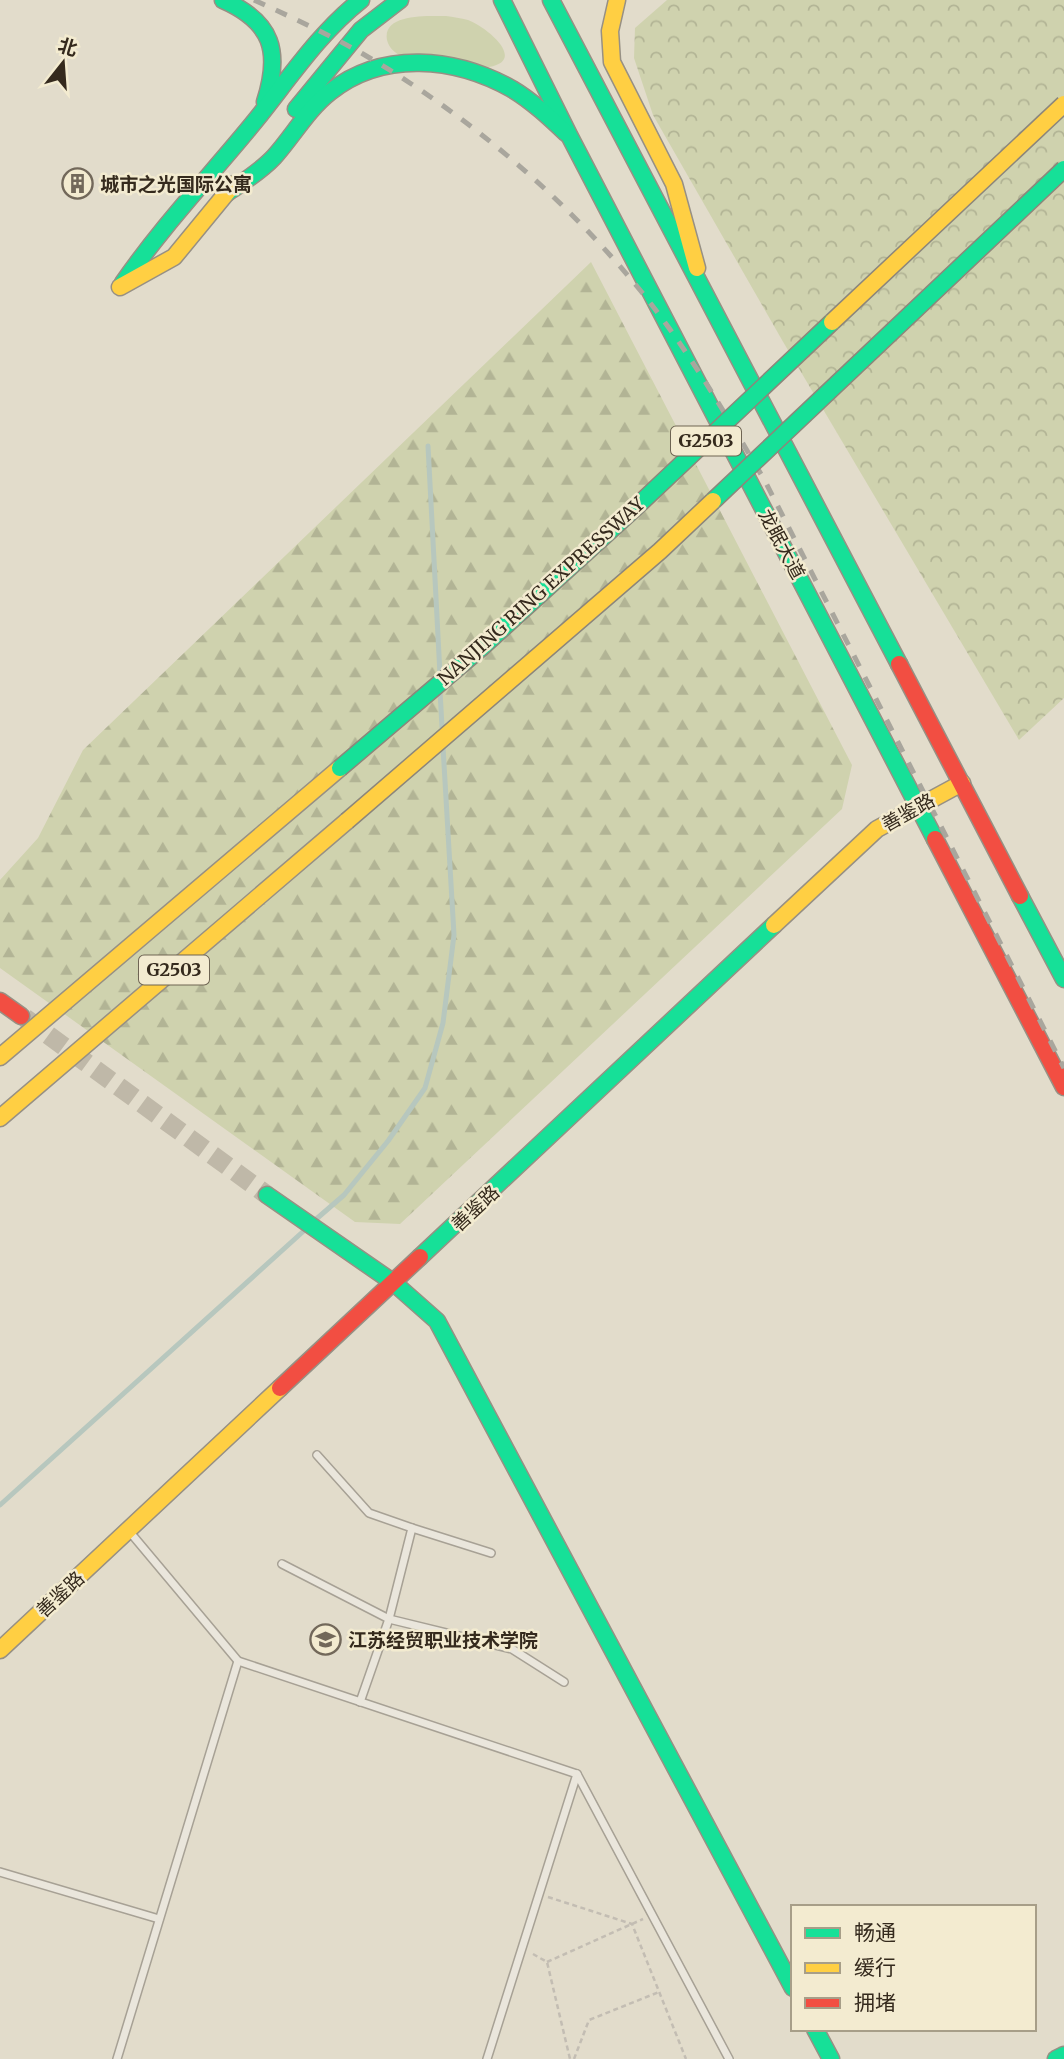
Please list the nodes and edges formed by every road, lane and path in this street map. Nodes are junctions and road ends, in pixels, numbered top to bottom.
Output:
1 (223, 0) edge
2 (361, 0) edge
3 (400, 0) edge
4 (502, 0) edge
5 (551, 0) edge
6 (617, 0) edge
7 (1064, 104) edge
8 (253, 123) junction
9 (569, 135) junction
10 (1064, 169) edge
11 (227, 193) junction
12 (705, 296) junction
13 (962, 783) junction
14 (919, 807) junction
15 (1064, 979) edge
16 (0, 1001) edge
17 (21, 1016) tunnel mouth
18 (0, 1057) edge
19 (1064, 1087) edge
20 (0, 1118) edge
21 (267, 1195) tunnel mouth
22 (394, 1283) junction
23 (317, 1455) dead end
24 (412, 1528) junction
25 (128, 1530) junction
26 (491, 1553) dead end
27 (282, 1564) dead end
28 (388, 1619) junction
29 (0, 1650) edge
30 (238, 1661) junction
31 (564, 1682) dead end
32 (360, 1702) junction
33 (577, 1774) junction
34 (0, 1872) edge
35 (539, 1894) junction
36 (652, 1915) junction
37 (159, 1919) junction
38 (632, 1924) junction
39 (522, 1947) junction
40 (547, 1962) junction
41 (791, 1984) edge
42 (659, 1992) junction
43 (816, 2031) edge
44 (1064, 2055) edge
45 (117, 2059) edge
46 (486, 2059) edge
47 (572, 2059) edge
48 (686, 2059) edge
49 (729, 2059) edge
50 (831, 2059) edge
51 (1056, 2059) edge

1 - 8 main road
2 - 8 main road
3 - 11 main road
4 - 9 main road, 龙眠大道
5 - 12 main road
6 - 12 main road
7 - 18 main road, NANJING RING EXPRESSWAY / G2503, bridge
8 - 11 main road
9 - 11 main road
9 - 14 main road, 龙眠大道
10 - 20 main road, G2503, bridge
12 - 13 main road
13 - 14 main road, 善鉴路
13 - 15 main road
14 - 19 main road, 龙眠大道
14 - 22 main road, 善鉴路
16 - 17 main road
21 - 22 main road
22 - 25 main road, 善鉴路
22 - 41 main road
23 - 24 lane
24 - 26 lane
24 - 28 lane
25 - 29 main road, 善鉴路
25 - 30 lane
27 - 28 lane
28 - 31 lane
28 - 32 lane
30 - 32 lane
30 - 37 lane
32 - 33 lane
33 - 35 lane
33 - 36 lane
34 - 37 lane
35 - 38 path
35 - 39 lane
36 - 38 path
36 - 49 lane
37 - 45 lane
38 - 40 path
38 - 42 path
39 - 40 path
39 - 46 lane
40 - 47 path
42 - 47 path
42 - 48 path
43 - 50 main road
44 - 51 main road

